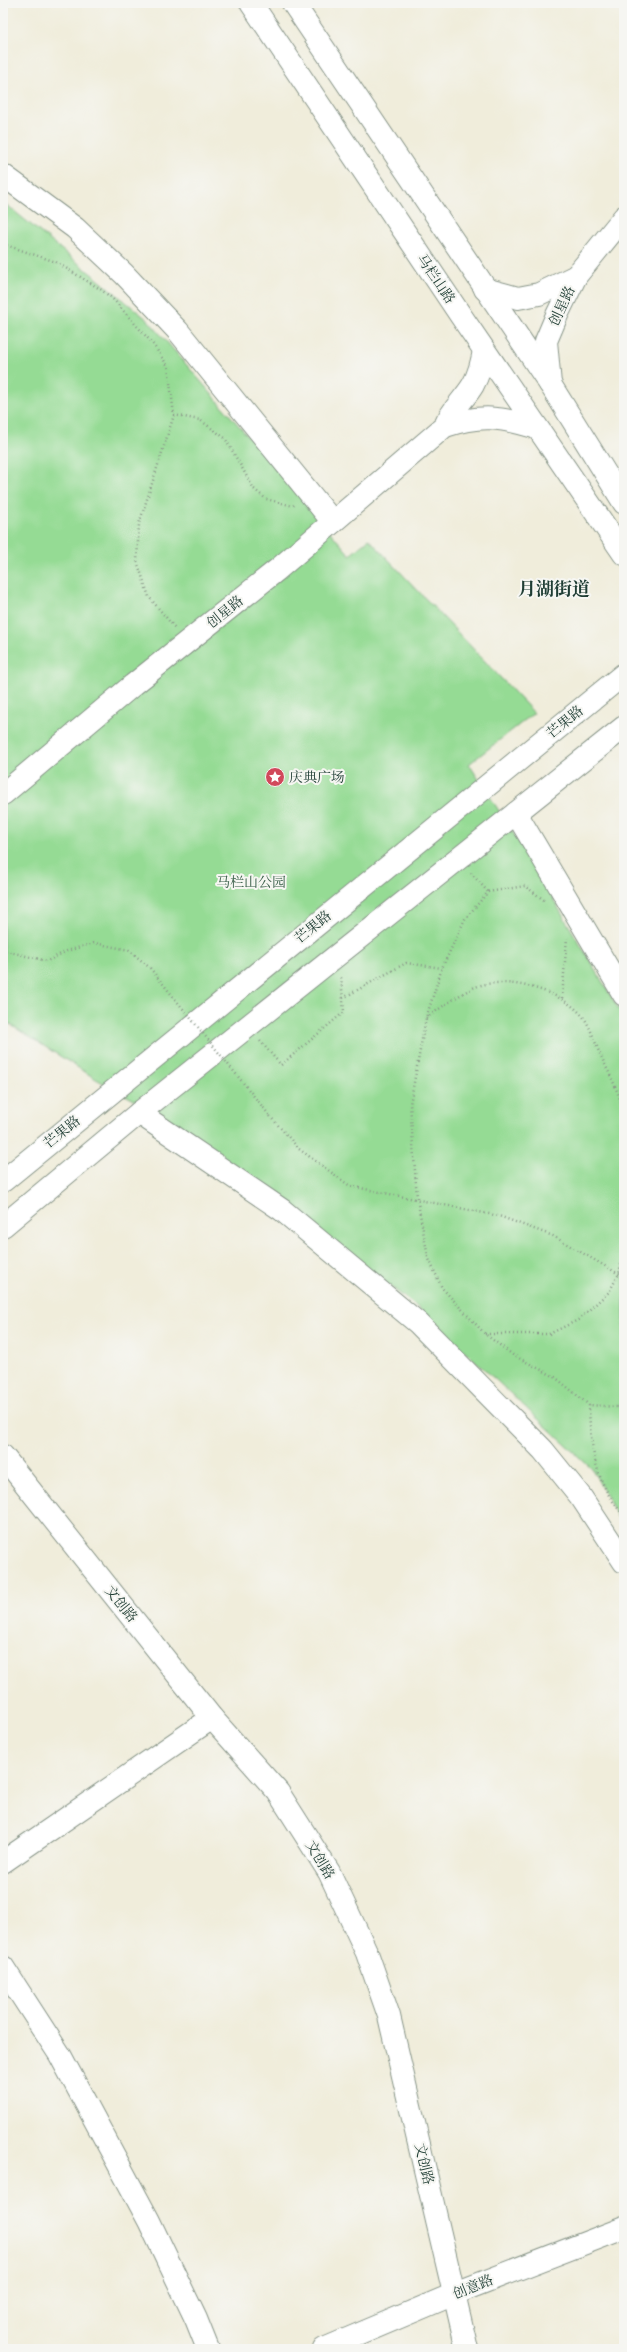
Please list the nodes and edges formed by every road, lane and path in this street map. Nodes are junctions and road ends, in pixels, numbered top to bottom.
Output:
1 (251, 3) edge
2 (293, 3) edge
3 (3, 175) edge
4 (624, 217) edge
5 (3, 244) edge
6 (576, 276) junction
7 (485, 289) junction
8 (484, 350) junction
9 (550, 384) junction
10 (174, 415) junction
11 (445, 426) junction
12 (537, 428) junction
13 (305, 490) junction
14 (624, 503) edge
15 (333, 522) junction
16 (624, 554) edge
17 (187, 642) junction
18 (624, 674) edge
19 (624, 727) edge
20 (3, 794) edge
21 (516, 813) junction
22 (459, 858) junction
23 (488, 892) junction
24 (548, 903) dead end
25 (567, 930) dead end
26 (3, 948) edge
27 (339, 954) junction
28 (442, 968) junction
29 (624, 995) edge
30 (343, 998) junction
31 (562, 998) junction
32 (426, 1018) junction
33 (248, 1026) junction
34 (623, 1108) edge
35 (139, 1113) junction
36 (624, 1116) edge
37 (3, 1181) edge
38 (417, 1198) junction
39 (3, 1226) edge
40 (624, 1249) edge
41 (619, 1274) junction
42 (624, 1277) edge
43 (485, 1334) junction
44 (589, 1405) junction
45 (624, 1410) edge
46 (3, 1456) edge
47 (624, 1515) edge
48 (624, 1562) edge
49 (212, 1718) junction
50 (3, 1862) edge
51 (3, 1967) edge
52 (624, 2228) edge
53 (454, 2294) junction
54 (208, 2349) edge
55 (324, 2349) edge
56 (467, 2349) edge

1 - 8 street, 马栏山路
2 - 7 street
3 - 13 street
4 - 6 street
5 - 10 path
6 - 7 street, 创星路
6 - 9 street, 创星路
7 - 9 street
8 - 11 street
8 - 12 street, 马栏山路
9 - 14 street
10 - 13 path
10 - 17 path
11 - 12 street
11 - 15 street, 创星路
12 - 16 street, 马栏山路
13 - 15 street
15 - 17 street, 创星路
17 - 20 street, 创星路
18 - 37 street, 芒果路
19 - 21 street
21 - 22 street
21 - 29 street
22 - 23 path
22 - 27 street
23 - 24 path
23 - 28 path
25 - 31 path
26 - 38 path, bridge
27 - 30 path
27 - 33 street
28 - 30 path
28 - 32 path
30 - 33 path
31 - 32 path
31 - 34 path
32 - 38 path
33 - 35 street
34 - 36 path
35 - 39 street
35 - 48 street
38 - 41 path
38 - 43 path
40 - 41 path
41 - 42 path
41 - 43 path
43 - 44 path
44 - 45 path
44 - 47 path
46 - 49 street, 文创路
49 - 50 street
49 - 53 street, 文创路
51 - 54 street
52 - 53 street, 创意路
53 - 55 street, 创意路
53 - 56 street, 文创路

